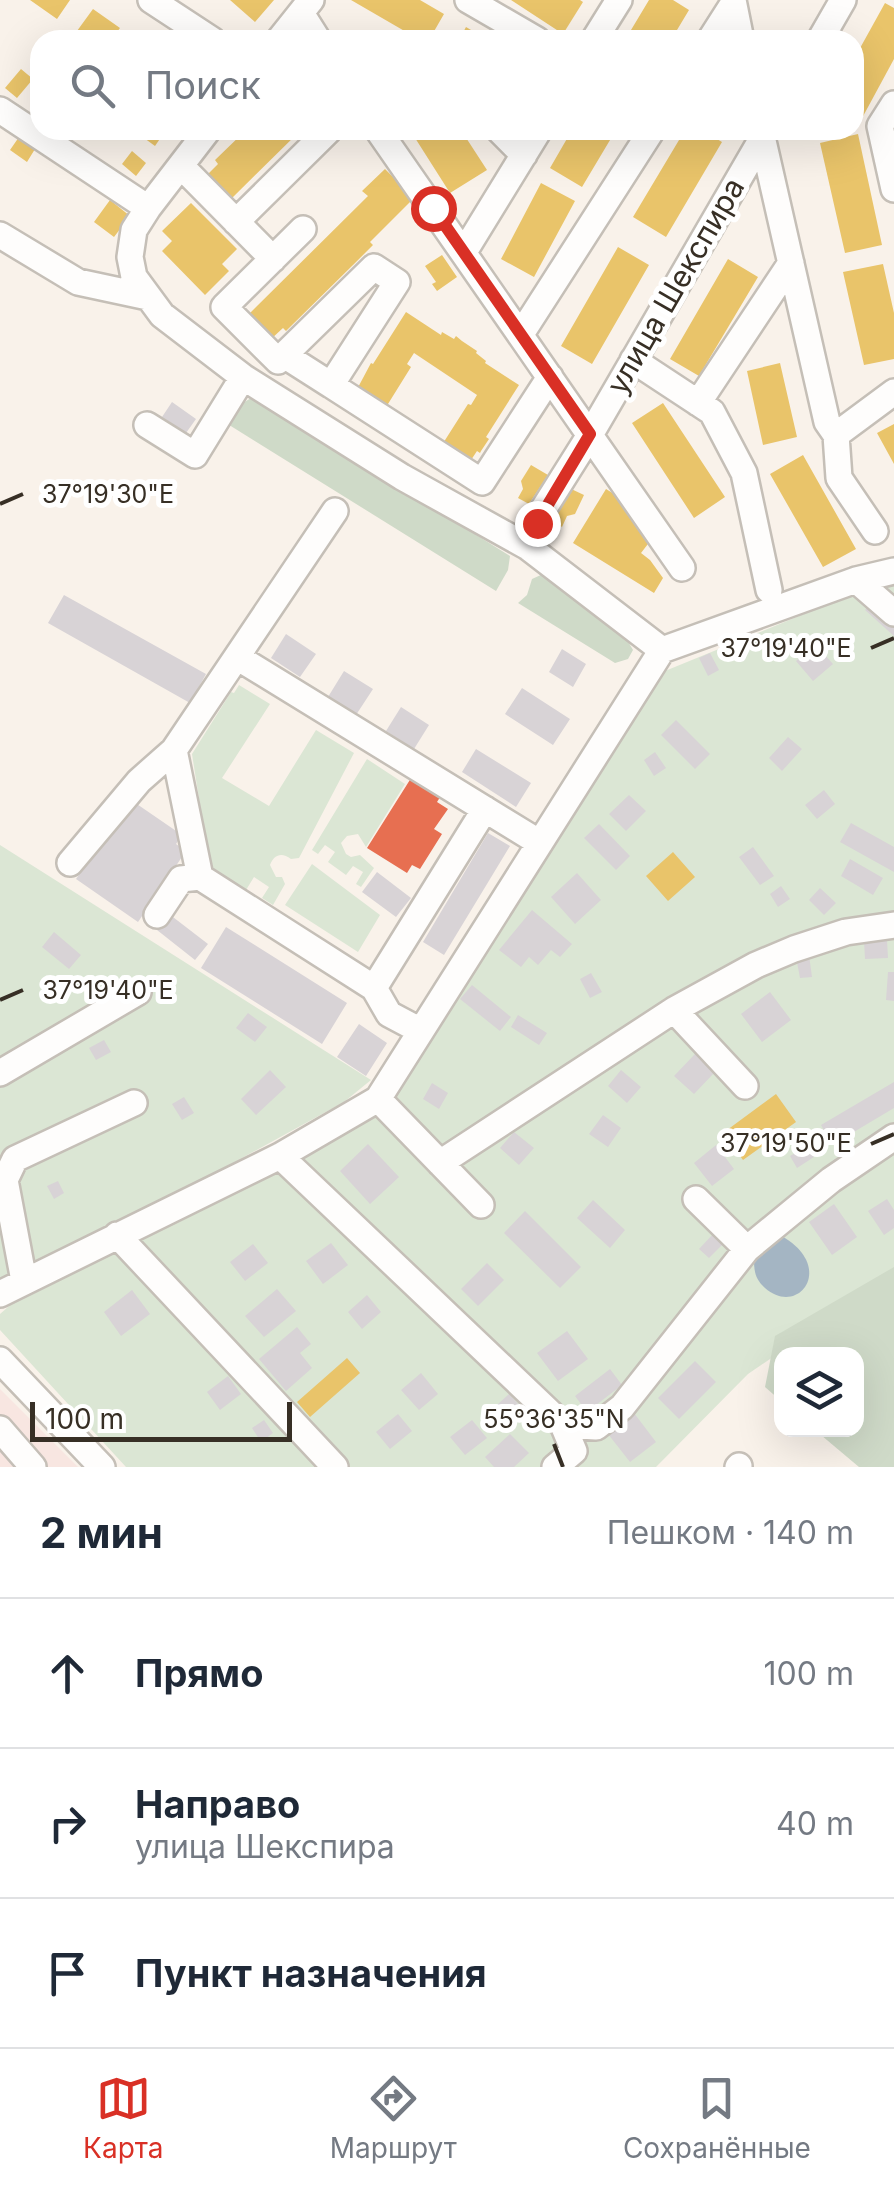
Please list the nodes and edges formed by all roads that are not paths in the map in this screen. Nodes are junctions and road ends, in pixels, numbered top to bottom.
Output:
1 (151, 0) edge
2 (468, 0) edge
3 (618, 0) edge
4 (844, 0) edge
5 (733, 2) edge
6 (306, 7) edge
7 (197, 30) edge
8 (287, 30) edge
9 (519, 30) edge
10 (600, 30) edge
11 (716, 30) edge
12 (739, 30) edge
13 (826, 30) edge
14 (894, 104) edge
15 (0, 110) edge
16 (30, 130) edge
17 (45, 140) edge
18 (200, 140) edge
19 (319, 140) edge
20 (385, 140) edge
21 (509, 140) edge
22 (533, 140) edge
23 (646, 140) edge
24 (758, 140) edge
25 (765, 140) edge
26 (524, 156) junction
27 (180, 166) junction
28 (894, 188) edge
29 (148, 208) junction
30 (236, 222) junction
31 (304, 229) dead end
32 (0, 235) edge
33 (464, 252) junction
34 (272, 259) junction
35 (791, 263) junction
36 (148, 297) junction
37 (521, 334) junction
38 (284, 355) junction
39 (633, 360) junction
40 (550, 376) junction
41 (243, 377) junction
42 (320, 378) junction
43 (894, 392) edge
44 (698, 403) junction
45 (288, 406) junction
46 (147, 425) dead end
47 (590, 434) junction
48 (836, 435) junction
49 (335, 511) dead end
50 (875, 531) dead end
51 (528, 546) junction
52 (682, 568) dead end
53 (894, 571) edge
54 (856, 580) junction
55 (770, 590) dead end
56 (894, 613) edge
57 (662, 650) junction
58 (237, 656) junction
59 (174, 750) junction
60 (485, 809) junction
61 (540, 843) junction
62 (70, 863) dead end
63 (200, 876) junction
64 (156, 915) dead end
65 (894, 925) edge
66 (374, 988) junction
67 (138, 992) dead end
68 (674, 1010) junction
69 (421, 1031) junction
70 (0, 1073) edge
71 (745, 1086) dead end
72 (378, 1099) junction
73 (134, 1102) dead end
74 (894, 1137) edge
75 (280, 1156) junction
76 (440, 1164) junction
77 (696, 1198) dead end
78 (481, 1204) dead end
79 (117, 1235) junction
80 (747, 1249) junction
81 (24, 1281) junction
82 (0, 1294) edge
83 (0, 1360) edge
84 (563, 1425) junction
85 (0, 1429) edge
86 (33, 1467) edge
87 (102, 1467) edge
88 (334, 1467) edge
89 (555, 1467) edge

1 - 7 street
2 - 9 street
3 - 10 street
4 - 13 street
5 - 11 street
5 - 12 street
6 - 8 street
14 - 28 street
15 - 16 street
17 - 29 street
18 - 27 street
19 - 30 street
20 - 33 street
21 - 26 street
22 - 26 street
23 - 37 street
24 - 39 street, улица Шекспира
25 - 35 street
26 - 33 street
27 - 29 street
27 - 30 street
29 - 36 street
30 - 34 street
31 - 34 street
32 - 36 street
33 - 37 street
34 - 38 street
35 - 44 street
35 - 48 street
36 - 41 street
37 - 40 street
38 - 42 street
38 - 42 street
39 - 44 street
39 - 47 street, улица Шекспира
40 - 42 street
40 - 47 street
41 - 45 street
41 - 46 street
42 - 45 street
43 - 48 street
44 - 55 street
45 - 51 street
47 - 51 street, улица Шекспира
47 - 52 street
48 - 50 street
49 - 58 street
51 - 57 street
53 - 54 street
54 - 56 street
54 - 57 street
57 - 61 street
58 - 59 street
58 - 60 street
59 - 62 street
59 - 63 street
60 - 61 street
60 - 66 street
61 - 69 street
63 - 64 street
63 - 66 street
65 - 68 street
66 - 69 street
67 - 70 street
68 - 71 street
68 - 76 street
69 - 72 street
72 - 75 street
72 - 76 street
73 - 81 street
74 - 80 street
75 - 79 street
75 - 84 street
76 - 78 street
77 - 80 street
79 - 81 street
79 - 88 street
80 - 84 street
81 - 82 street
83 - 87 street
84 - 89 street
85 - 86 street

